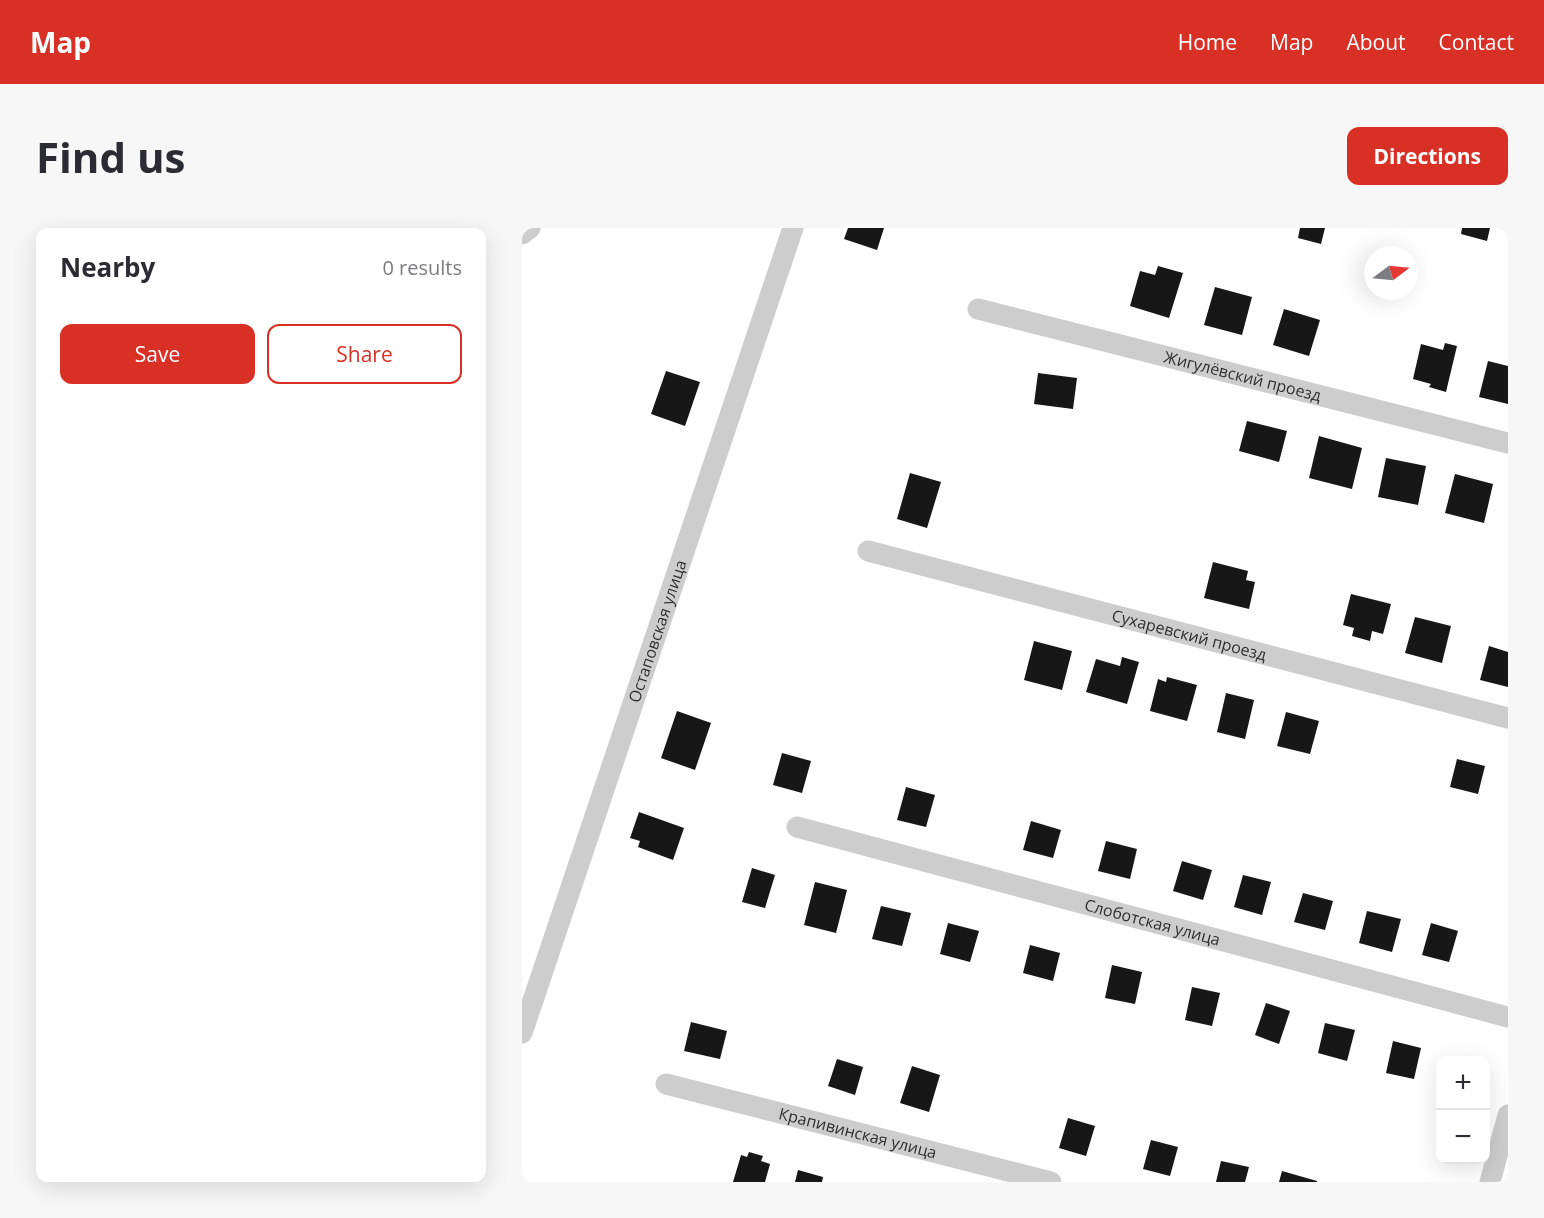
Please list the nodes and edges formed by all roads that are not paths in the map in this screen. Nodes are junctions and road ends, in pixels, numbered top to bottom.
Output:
1 (530, 228) edge
2 (793, 228) edge
3 (522, 234) edge
4 (978, 309) dead end
5 (1508, 443) edge
6 (868, 551) dead end
7 (1508, 718) edge
8 (797, 827) dead end
9 (1508, 1017) edge
10 (522, 1033) edge
11 (666, 1084) dead end
12 (1508, 1115) edge
13 (1051, 1182) edge
14 (1490, 1182) edge

1 - 3 street
2 - 10 street, Остаповская улица
4 - 5 street, Жигулёвский проезд
6 - 7 street, Сухаревский проезд
8 - 9 street, Слоботская улица
11 - 13 street, Крапивинская улица
12 - 14 street

